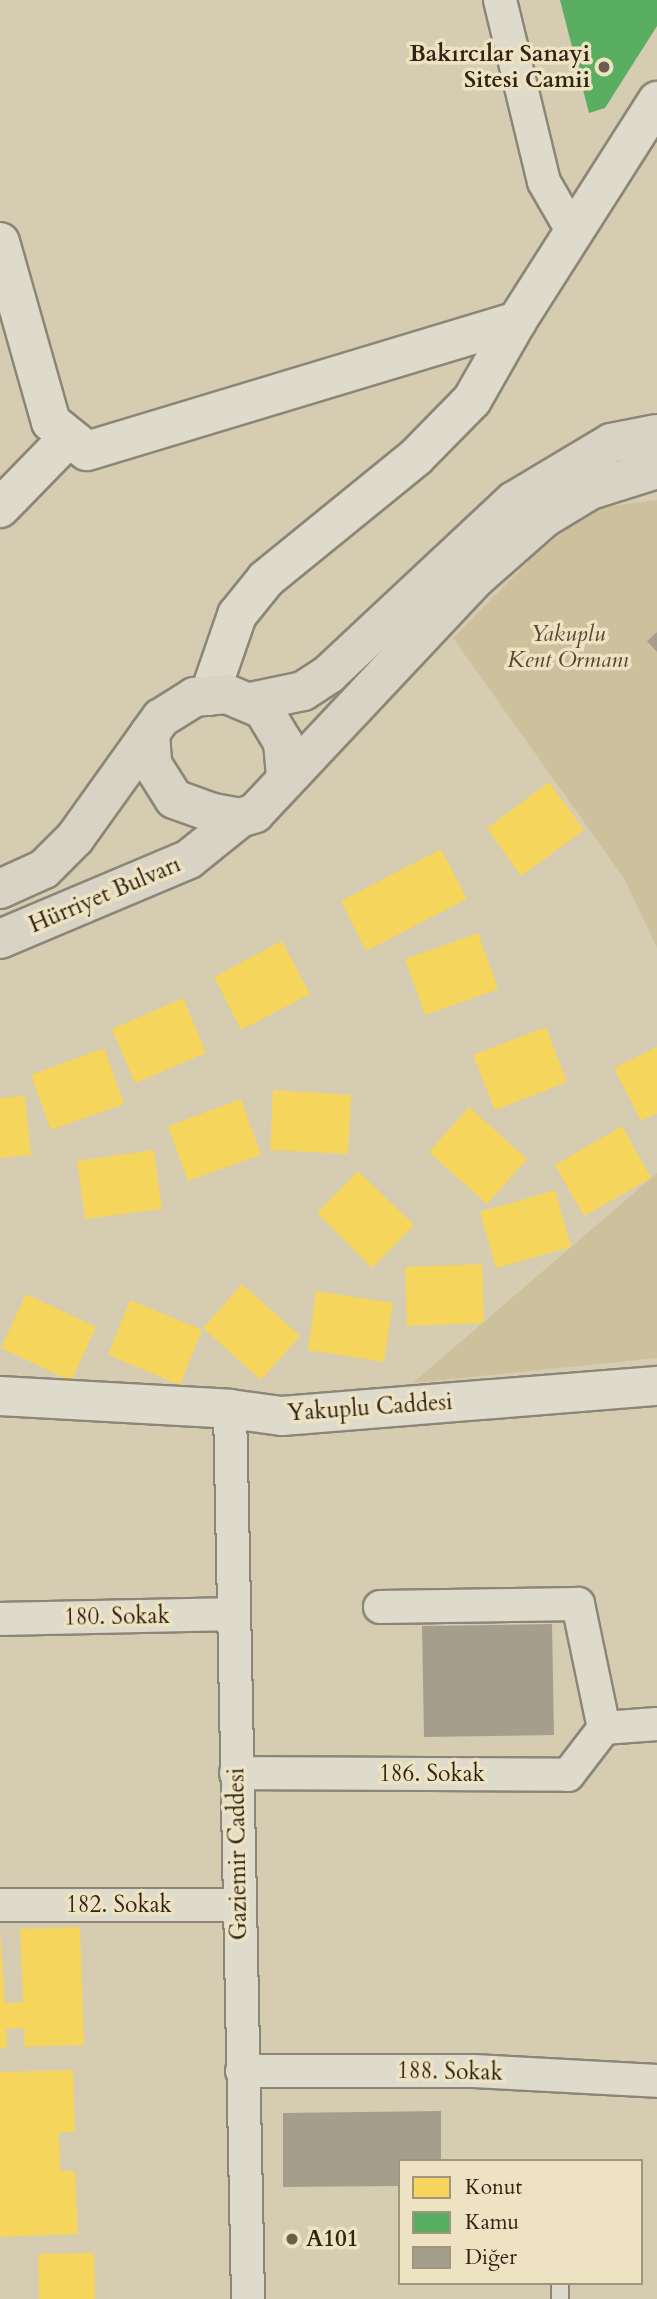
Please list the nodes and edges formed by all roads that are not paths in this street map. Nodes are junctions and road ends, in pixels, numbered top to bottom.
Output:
1 (499, 0) edge
2 (657, 101) edge
3 (575, 234) junction
4 (0, 242) edge
5 (517, 321) junction
6 (657, 434) edge
7 (69, 437) junction
8 (657, 469) edge
9 (0, 508) edge
10 (209, 696) junction
11 (250, 702) junction
12 (150, 733) junction
13 (286, 777) junction
14 (240, 818) junction
15 (0, 889) edge
16 (0, 939) edge
17 (657, 1386) edge
18 (0, 1396) edge
19 (230, 1409) junction
20 (380, 1607) dead end
21 (233, 1615) junction
22 (0, 1619) edge
23 (657, 1724) edge
24 (604, 1728) junction
25 (236, 1773) junction
26 (0, 1905) edge
27 (239, 1905) junction
28 (242, 2071) junction
29 (657, 2081) edge
30 (248, 2299) edge

1 - 3 street
2 - 3 street
3 - 5 street
4 - 7 street
5 - 7 street
5 - 10 street
6 - 11 main road
7 - 9 street
8 - 13 main road
10 - 11 main road
10 - 12 main road
11 - 13 main road
12 - 14 main road
12 - 15 main road
13 - 14 main road
14 - 16 main road, Hürriyet Bulvarı
17 - 19 street, Yakuplu Caddesi
18 - 19 street, Yakuplu Caddesi
19 - 21 street, Gaziemir Caddesi
20 - 24 street
21 - 22 street, 180. Sokak
21 - 25 street, Gaziemir Caddesi
23 - 24 street
24 - 25 street, 186. Sokak
25 - 27 street, Gaziemir Caddesi
26 - 27 street, 182. Sokak
27 - 28 street, Gaziemir Caddesi
28 - 29 street, 188. Sokak
28 - 30 street, Gaziemir Caddesi

